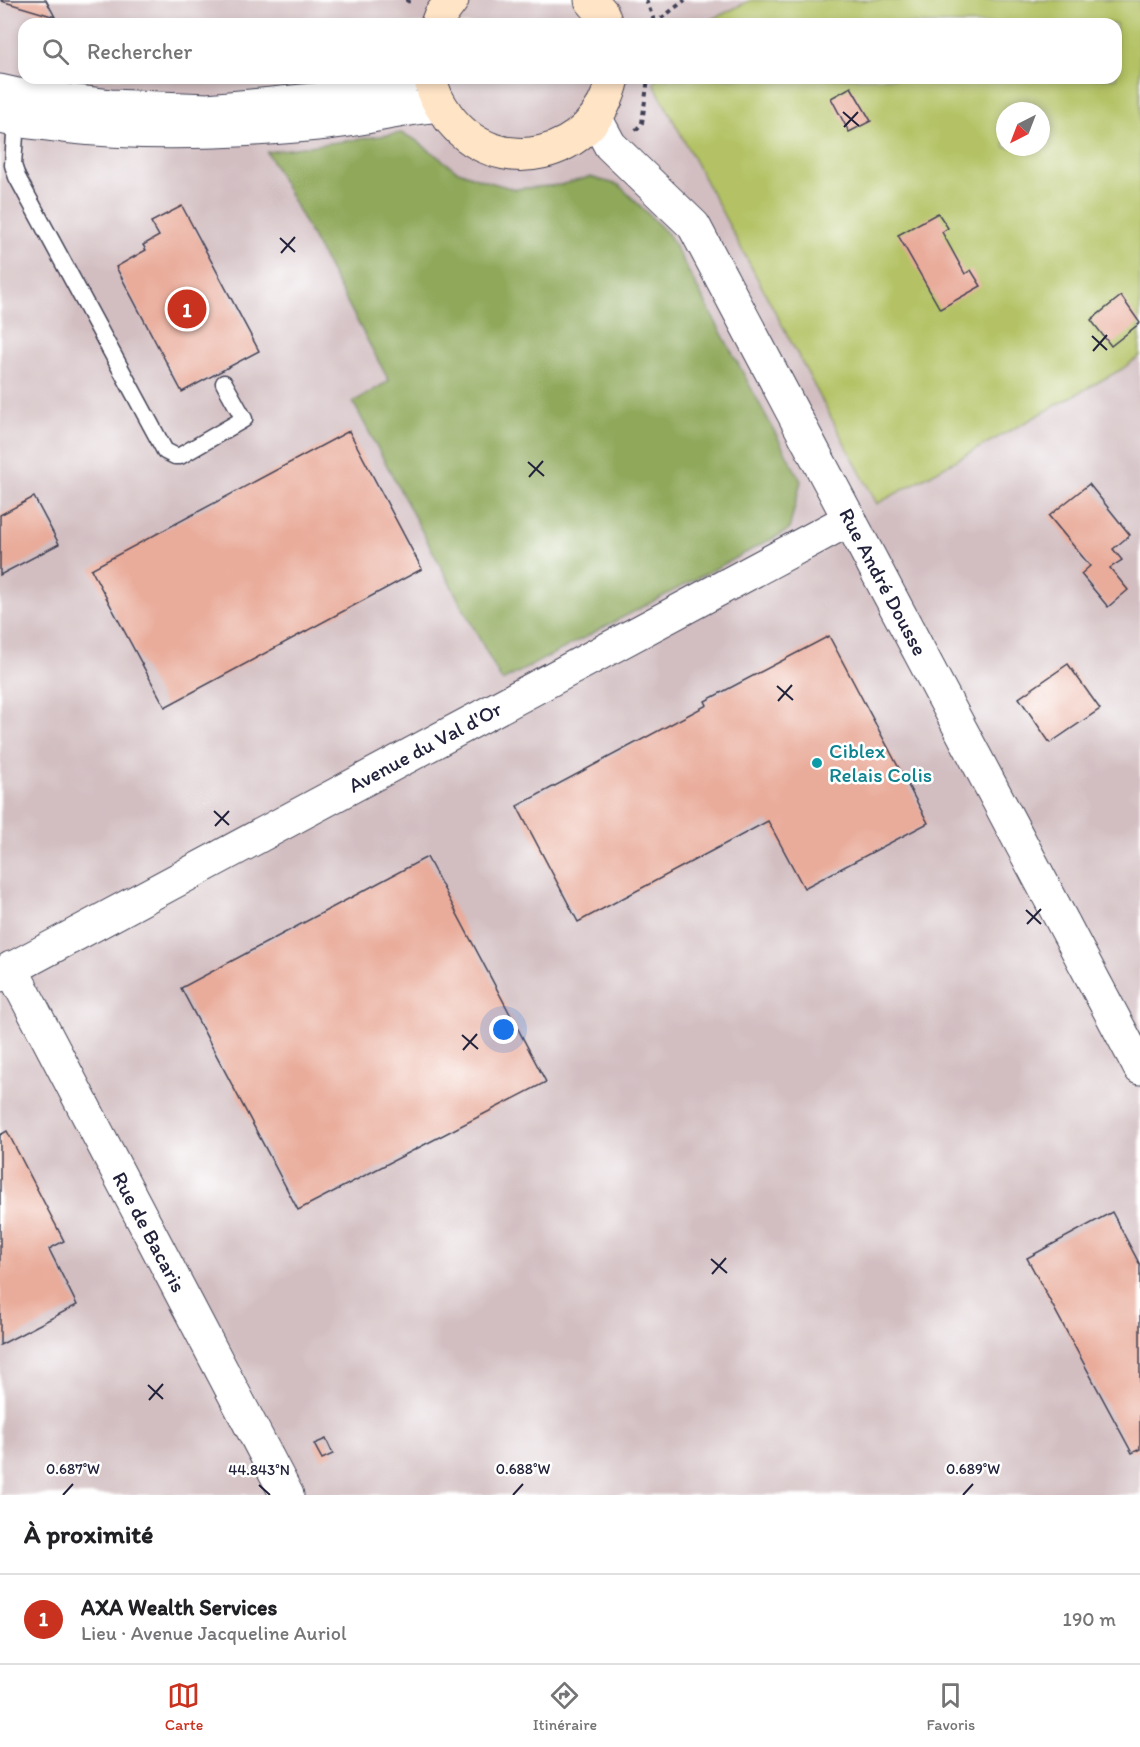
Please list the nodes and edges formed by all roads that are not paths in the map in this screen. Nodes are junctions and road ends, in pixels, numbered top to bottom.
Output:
1 (452, 0) edge
2 (439, 18) edge
3 (394, 84) edge
4 (612, 84) edge
5 (0, 91) edge
6 (435, 91) edge
7 (8, 119) edge
8 (596, 119) junction
9 (224, 383) dead end
10 (850, 519) junction
11 (6, 971) edge
12 (1140, 1068) edge
13 (287, 1495) edge

1 - 2 street
3 - 5 street
4 - 8 street
6 - 7 street
6 - 8 street
7 - 9 lane
8 - 10 street, Rue André Dousse
10 - 11 street, Avenue du Val d'Or
10 - 12 street, Rue André Dousse
11 - 13 street, Rue de Bacaris

